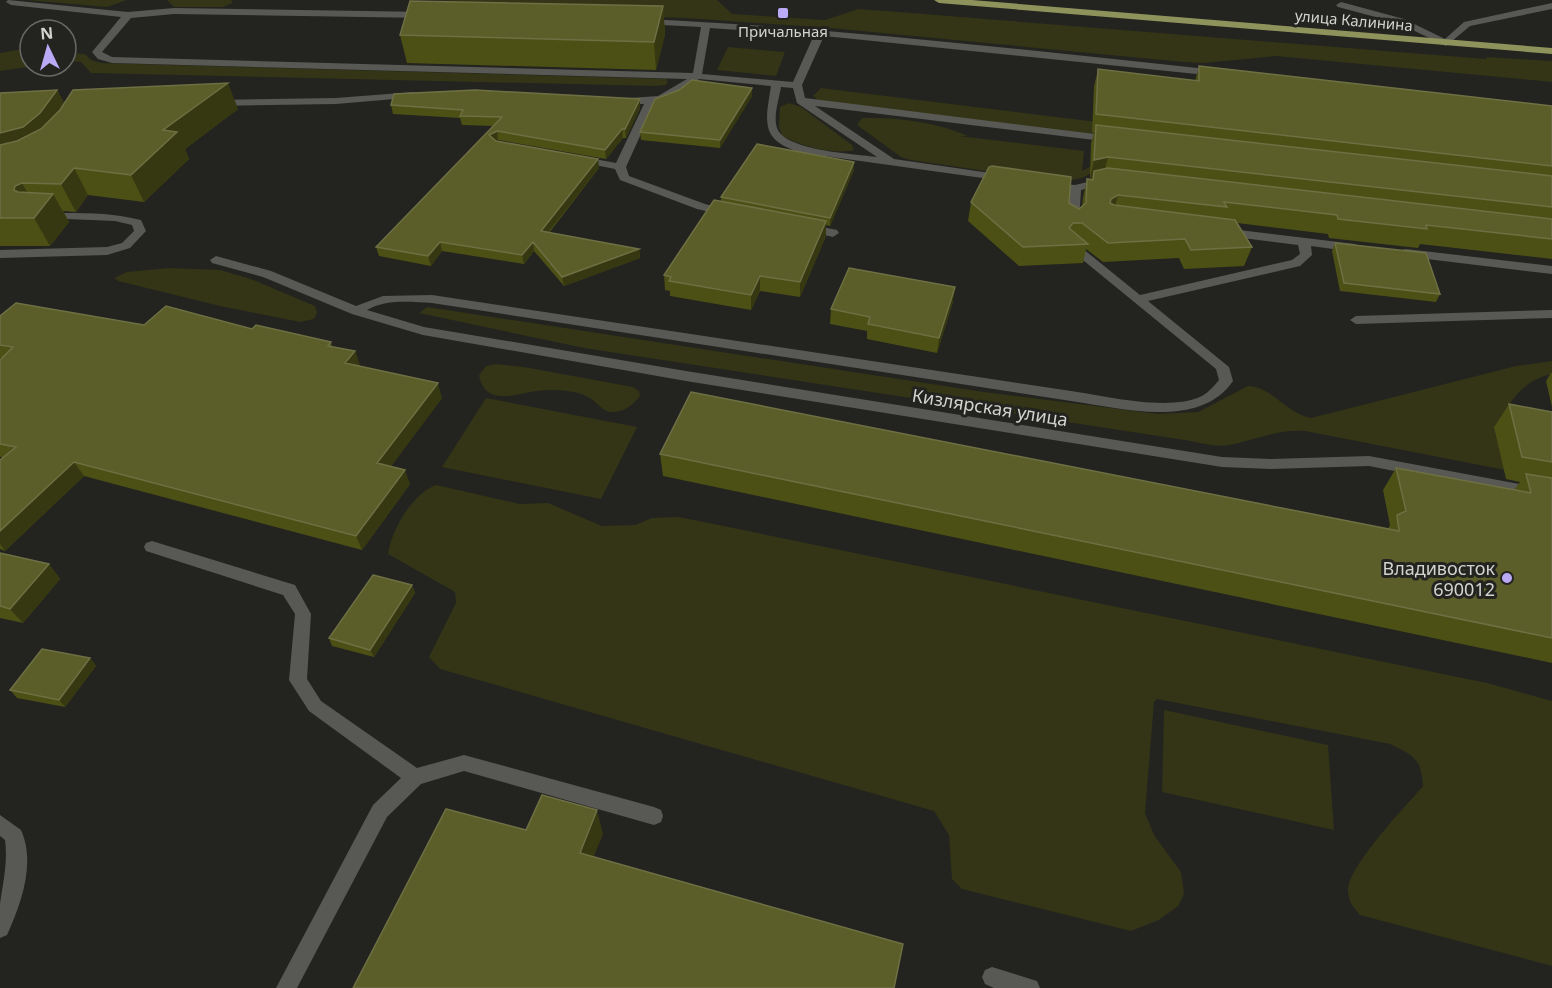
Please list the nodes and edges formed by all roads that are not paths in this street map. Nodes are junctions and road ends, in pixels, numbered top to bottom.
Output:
1 (250, 0) edge
2 (939, 0) edge
3 (11, 1) edge
4 (1341, 5) dead end
5 (1552, 6) edge
6 (0, 10) edge
7 (258, 12) junction
8 (128, 15) junction
9 (434, 16) edge
10 (635, 22) edge
11 (706, 24) junction
12 (820, 33) junction
13 (1446, 43) junction
14 (1552, 51) edge
15 (1223, 74) edge
16 (697, 76) junction
17 (776, 83) junction
18 (797, 84) junction
19 (422, 95) edge
20 (606, 100) edge
21 (801, 101) junction
22 (202, 103) edge
23 (650, 103) junction
24 (1119, 140) edge
25 (565, 157) edge
26 (894, 163) junction
27 (620, 166) junction
28 (1019, 180) edge
29 (1041, 183) edge
30 (1114, 183) edge
31 (1075, 188) junction
32 (38, 216) edge
33 (742, 216) edge
34 (1073, 222) edge
35 (798, 227) edge
36 (1209, 231) edge
37 (833, 233) dead end
38 (1304, 242) junction
39 (1073, 247) edge
40 (1363, 248) edge
41 (1399, 252) edge
42 (0, 254) edge
43 (216, 260) dead end
44 (1552, 270) edge
45 (1139, 299) junction
46 (357, 311) junction
47 (1552, 314) edge
48 (1356, 320) dead end
49 (1552, 496) edge
50 (152, 547) dead end
51 (415, 777) junction
52 (654, 816) dead end
53 (0, 824) edge
54 (0, 928) edge
55 (992, 977) dead end
56 (286, 988) edge
57 (1030, 988) edge

1 - 7 street
2 - 13 main road, улица Калинина
3 - 6 street
3 - 8 street
4 - 13 street
5 - 13 street
7 - 8 street
7 - 9 street
8 - 16 street
10 - 11 street
11 - 12 street
11 - 16 street
12 - 15 street
12 - 18 street
13 - 14 main road, улица Калинина
16 - 17 street
16 - 23 street
17 - 18 street
17 - 26 street
18 - 21 street
19 - 22 street
20 - 23 street
21 - 24 street
21 - 26 street
23 - 27 street
25 - 27 street
26 - 28 street
27 - 33 street
29 - 31 street
30 - 31 street
31 - 34 street
32 - 42 street
35 - 37 street
36 - 38 street
38 - 40 street
38 - 45 street
39 - 45 street
41 - 44 street
43 - 46 street, Кизлярская улица
45 - 46 street
46 - 49 street, Кизлярская улица
47 - 48 street
50 - 51 street
51 - 52 street
51 - 56 street
53 - 54 street
55 - 57 street

